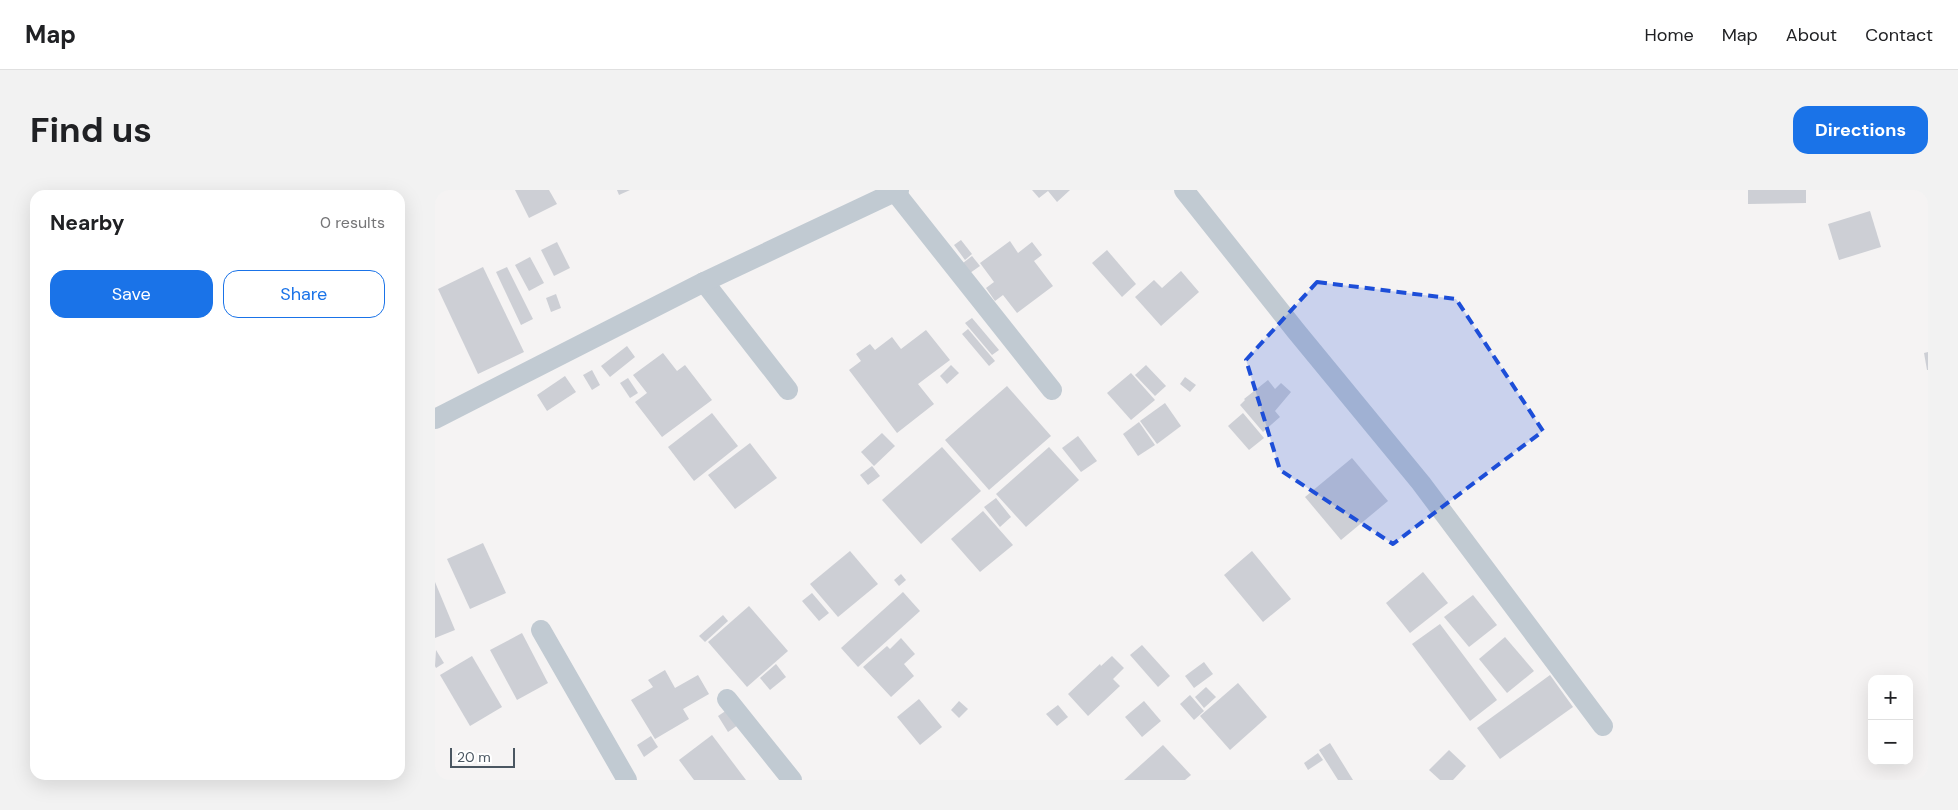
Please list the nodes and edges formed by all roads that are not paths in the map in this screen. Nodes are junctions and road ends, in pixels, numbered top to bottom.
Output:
1 (1184, 190) edge
2 (897, 191) edge
3 (704, 282) junction
4 (788, 390) dead end
5 (1052, 390) dead end
6 (435, 419) edge
7 (541, 630) dead end
8 (727, 699) dead end
9 (1603, 726) dead end
10 (627, 780) edge
11 (792, 780) edge

1 - 9 street
2 - 3 street
2 - 5 street
3 - 4 street
3 - 6 street
7 - 10 street
8 - 11 street

